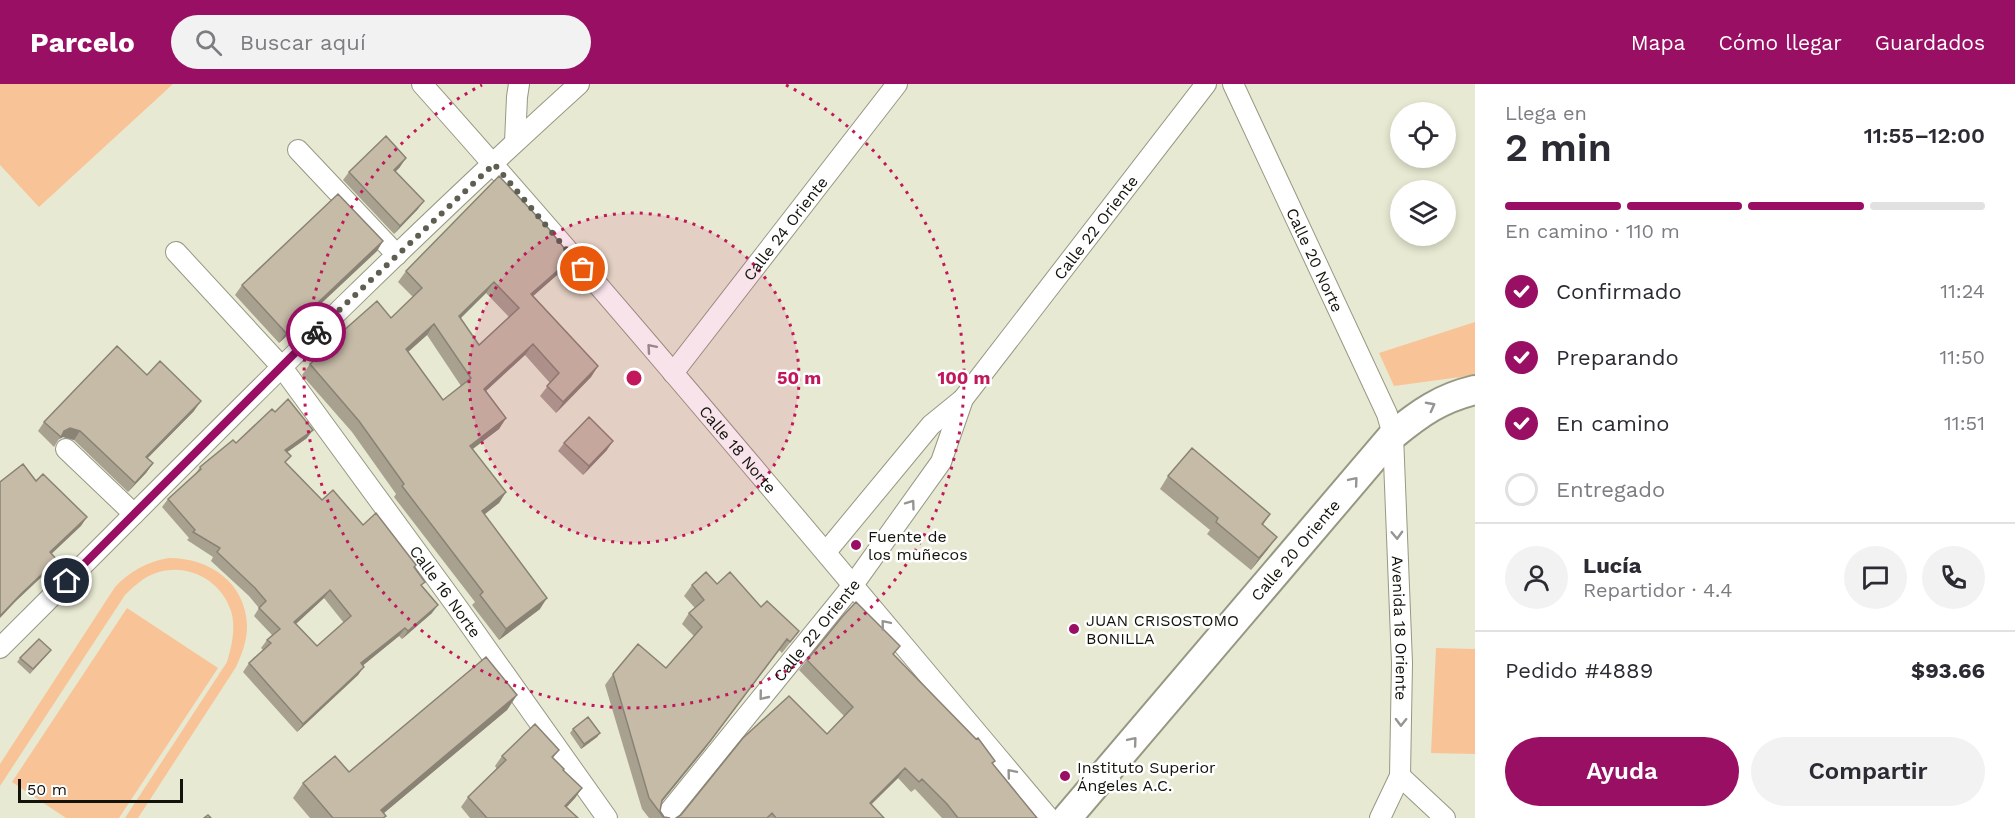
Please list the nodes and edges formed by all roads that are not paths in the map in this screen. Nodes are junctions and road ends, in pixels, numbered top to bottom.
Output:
1 (422, 84) edge
2 (519, 84) edge
3 (579, 84) edge
4 (897, 84) edge
5 (1206, 84) edge
6 (1233, 84) edge
7 (515, 142) junction
8 (298, 150) dead end
9 (494, 164) junction
10 (176, 252) dead end
11 (397, 255) junction
12 (280, 366) junction
13 (673, 373) junction
14 (1475, 390) edge
15 (963, 399) junction
16 (1393, 435) junction
17 (66, 449) dead end
18 (134, 514) junction
19 (826, 552) junction
20 (853, 585) junction
21 (0, 648) edge
22 (1400, 776) junction
23 (607, 818) edge
24 (664, 818) edge
25 (1049, 818) edge
26 (1067, 818) edge
27 (1380, 818) edge
28 (1445, 818) edge

1 - 9 street, Calle 18 Norte
2 - 7 street
3 - 7 street
4 - 13 street, Calle 24 Oriente
5 - 15 street, Calle 22 Oriente
6 - 16 street, Calle 20 Norte
7 - 9 street
8 - 11 street
9 - 11 street
13 -> 9 street, Calle 18 Norte
10 - 12 street, Calle 16 Norte
11 - 12 street
12 - 18 street
12 - 23 street, Calle 16 Norte
13 - 19 street, Calle 18 Norte
16 -> 14 street, Calle 20 Oriente
15 - 19 street, Calle 22 Oriente
20 -> 15 street, Calle 22 Oriente
16 -> 22 street, Avenida 18 Oriente
26 -> 16 street, Calle 20 Oriente
17 - 18 street
18 - 21 street
19 - 20 street, Calle 18 Norte
20 -> 24 street, Calle 22 Oriente
25 -> 20 street, Calle 18 Norte
22 - 27 street, Avenida 18 Oriente
22 - 28 street

